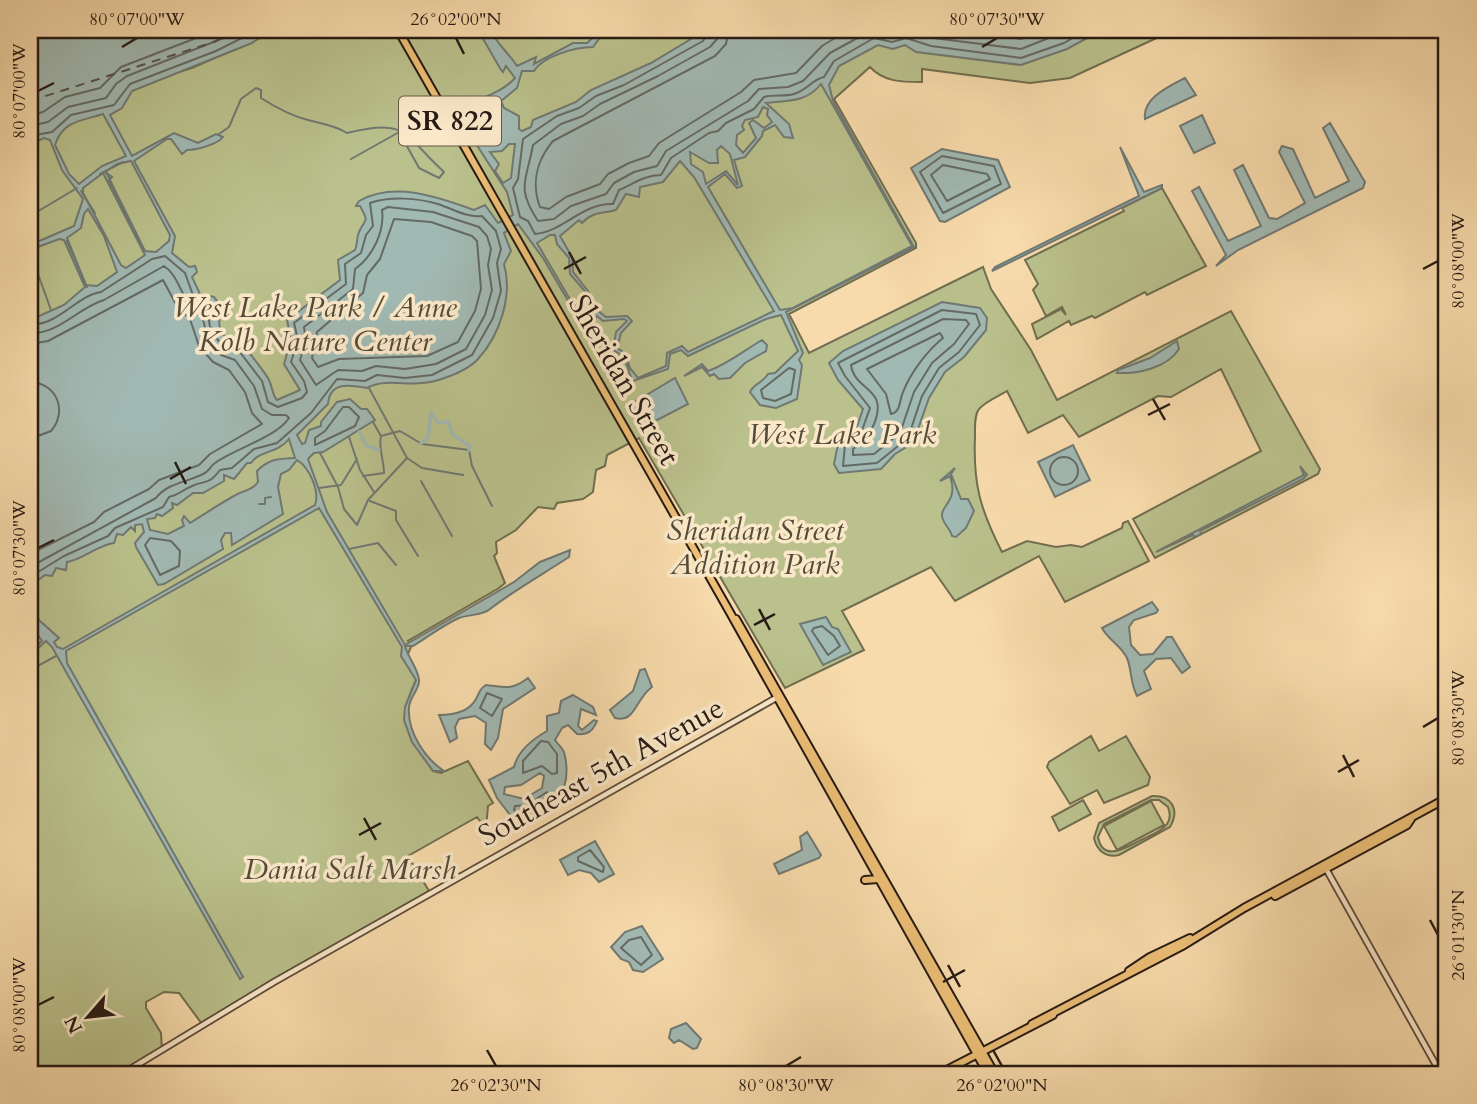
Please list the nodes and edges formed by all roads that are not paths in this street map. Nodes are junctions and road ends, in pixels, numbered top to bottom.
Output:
1 (398, 30) edge
2 (728, 609) junction
3 (776, 698) junction
4 (828, 785) junction
5 (1447, 798) edge
6 (1443, 804) edge
7 (850, 830) junction
8 (876, 863) junction
9 (1325, 867) junction
10 (876, 876) junction
11 (865, 880) dead end
12 (900, 906) junction
13 (979, 1052) junction
14 (122, 1074) edge
15 (939, 1074) edge
16 (988, 1074) edge
17 (995, 1074) edge
18 (1441, 1074) edge

1 - 2 main road, Sheridan Street / SR 822
2 - 3 main road, Sheridan Street / SR 822
2 - 4 main road, Sheridan Street / SR 822
3 - 4 main road, Sheridan Street / SR 822
3 - 14 street, Southeast 5th Avenue
4 - 7 main road, Sheridan Street / SR 822
4 - 8 main road, Sheridan Street / SR 822
5 - 6 main road
6 - 9 main road
7 - 8 main road
7 - 10 main road, Sheridan Street / SR 822
8 - 12 main road, Sheridan Street / SR 822
9 - 13 main road
9 - 18 street
10 - 11 main road
10 - 12 main road
10 - 13 main road, Sheridan Street / SR 822
12 - 13 main road, Sheridan Street / SR 822
13 - 15 main road
13 - 16 main road, Sheridan Street / SR 822
13 - 17 main road, Sheridan Street / SR 822

